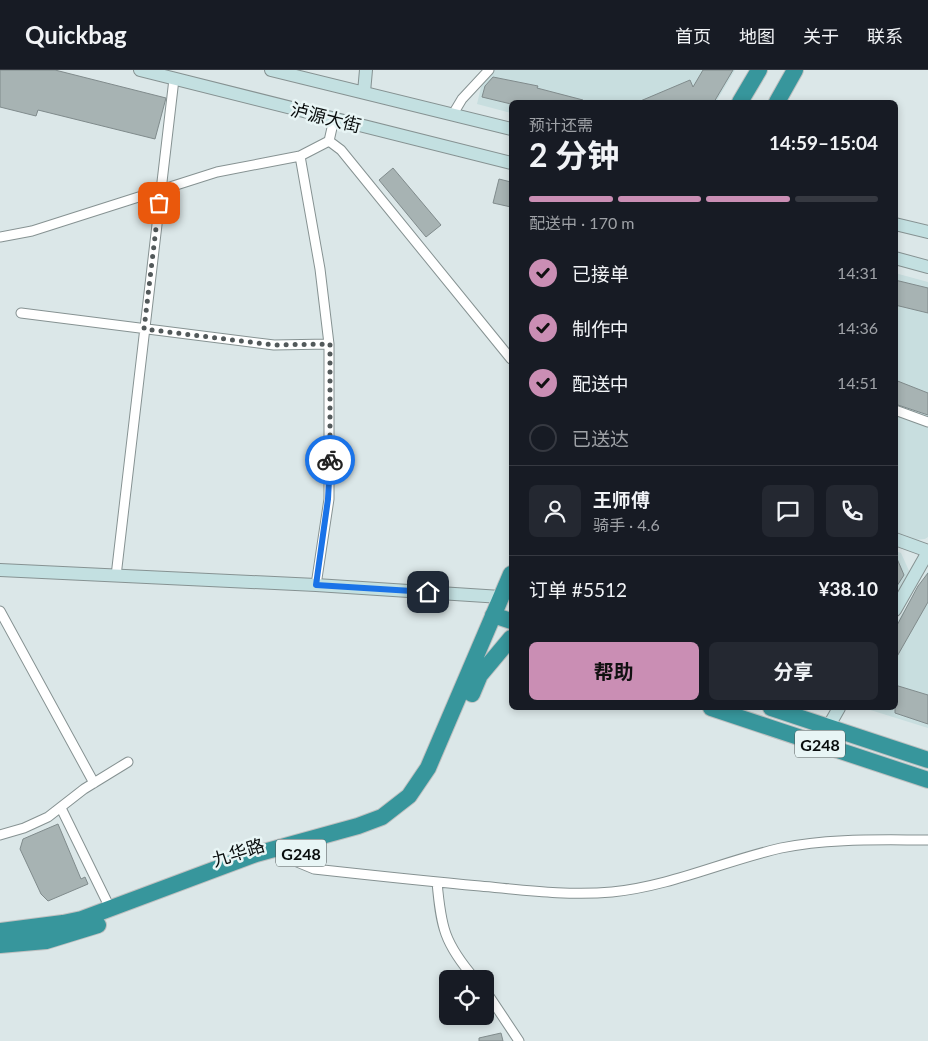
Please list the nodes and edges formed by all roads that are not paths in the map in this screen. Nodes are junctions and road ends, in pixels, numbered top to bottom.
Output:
1 (140, 70) edge
2 (271, 70) edge
3 (366, 70) edge
4 (489, 70) edge
5 (759, 70) edge
6 (795, 70) edge
7 (174, 79) junction
8 (364, 92) junction
9 (741, 100) edge
10 (778, 100) edge
11 (453, 114) junction
12 (334, 119) junction
13 (509, 128) edge
14 (329, 141) junction
15 (300, 156) junction
16 (509, 163) edge
17 (160, 190) junction
18 (898, 225) edge
19 (928, 232) edge
20 (0, 237) edge
21 (898, 259) edge
22 (928, 267) edge
23 (21, 314) dead end
24 (144, 329) junction
25 (330, 344) junction
26 (509, 357) edge
27 (898, 411) edge
28 (928, 422) edge
29 (898, 540) edge
30 (928, 552) edge
31 (0, 570) edge
32 (116, 576) junction
33 (509, 579) edge
34 (316, 585) junction
35 (501, 597) junction
36 (898, 605) edge
37 (0, 611) edge
38 (493, 615) junction
39 (509, 620) edge
40 (486, 632) junction
41 (509, 639) edge
42 (509, 642) edge
43 (717, 710) edge
44 (777, 710) edge
45 (838, 710) edge
46 (828, 727) junction
47 (819, 743) junction
48 (928, 760) edge
49 (128, 762) dead end
50 (928, 780) edge
51 (94, 783) junction
52 (61, 808) junction
53 (0, 835) edge
54 (928, 840) edge
55 (285, 857) junction
56 (437, 882) junction
57 (110, 908) junction
58 (0, 930) edge
59 (0, 946) edge
60 (468, 970) edge
61 (494, 1004) edge
62 (518, 1041) edge

1 - 7 main road, 泸源大街
2 - 8 main road, 泸源大街
3 - 8 main road
4 - 11 street
5 - 9 highway
6 - 10 highway
7 - 12 main road, 泸源大街
7 - 17 street
8 - 11 main road, 泸源大街
11 - 13 main road, 泸源大街
12 - 14 street
12 - 16 main road, 泸源大街
14 - 15 street
14 - 26 street
15 - 17 street
15 - 25 street
17 - 20 street
17 - 24 street
18 - 19 main road
21 - 22 main road
23 - 24 street
24 - 25 street
24 - 32 street
25 - 34 street
27 - 28 street
29 - 30 main road
30 - 36 main road
31 - 32 main road
32 - 34 main road
33 - 35 highway
34 - 35 main road
35 - 38 highway
37 - 51 street
38 - 39 highway
38 - 40 highway, G248
40 - 41 highway, G248
40 - 57 highway, 九华路 / G248
42 - 55 highway, 九华路 / G248
43 - 47 highway, G248
44 - 46 highway, G248
45 - 46 main road
46 - 47 main road
46 - 48 highway, G248
47 - 50 highway, G248
49 - 51 street
51 - 52 street
52 - 53 street
52 - 57 street
54 - 56 street
55 - 56 street
55 - 59 highway, 九华路 / G248
56 - 60 street
57 - 58 highway, 九华路 / G248
61 - 62 street

